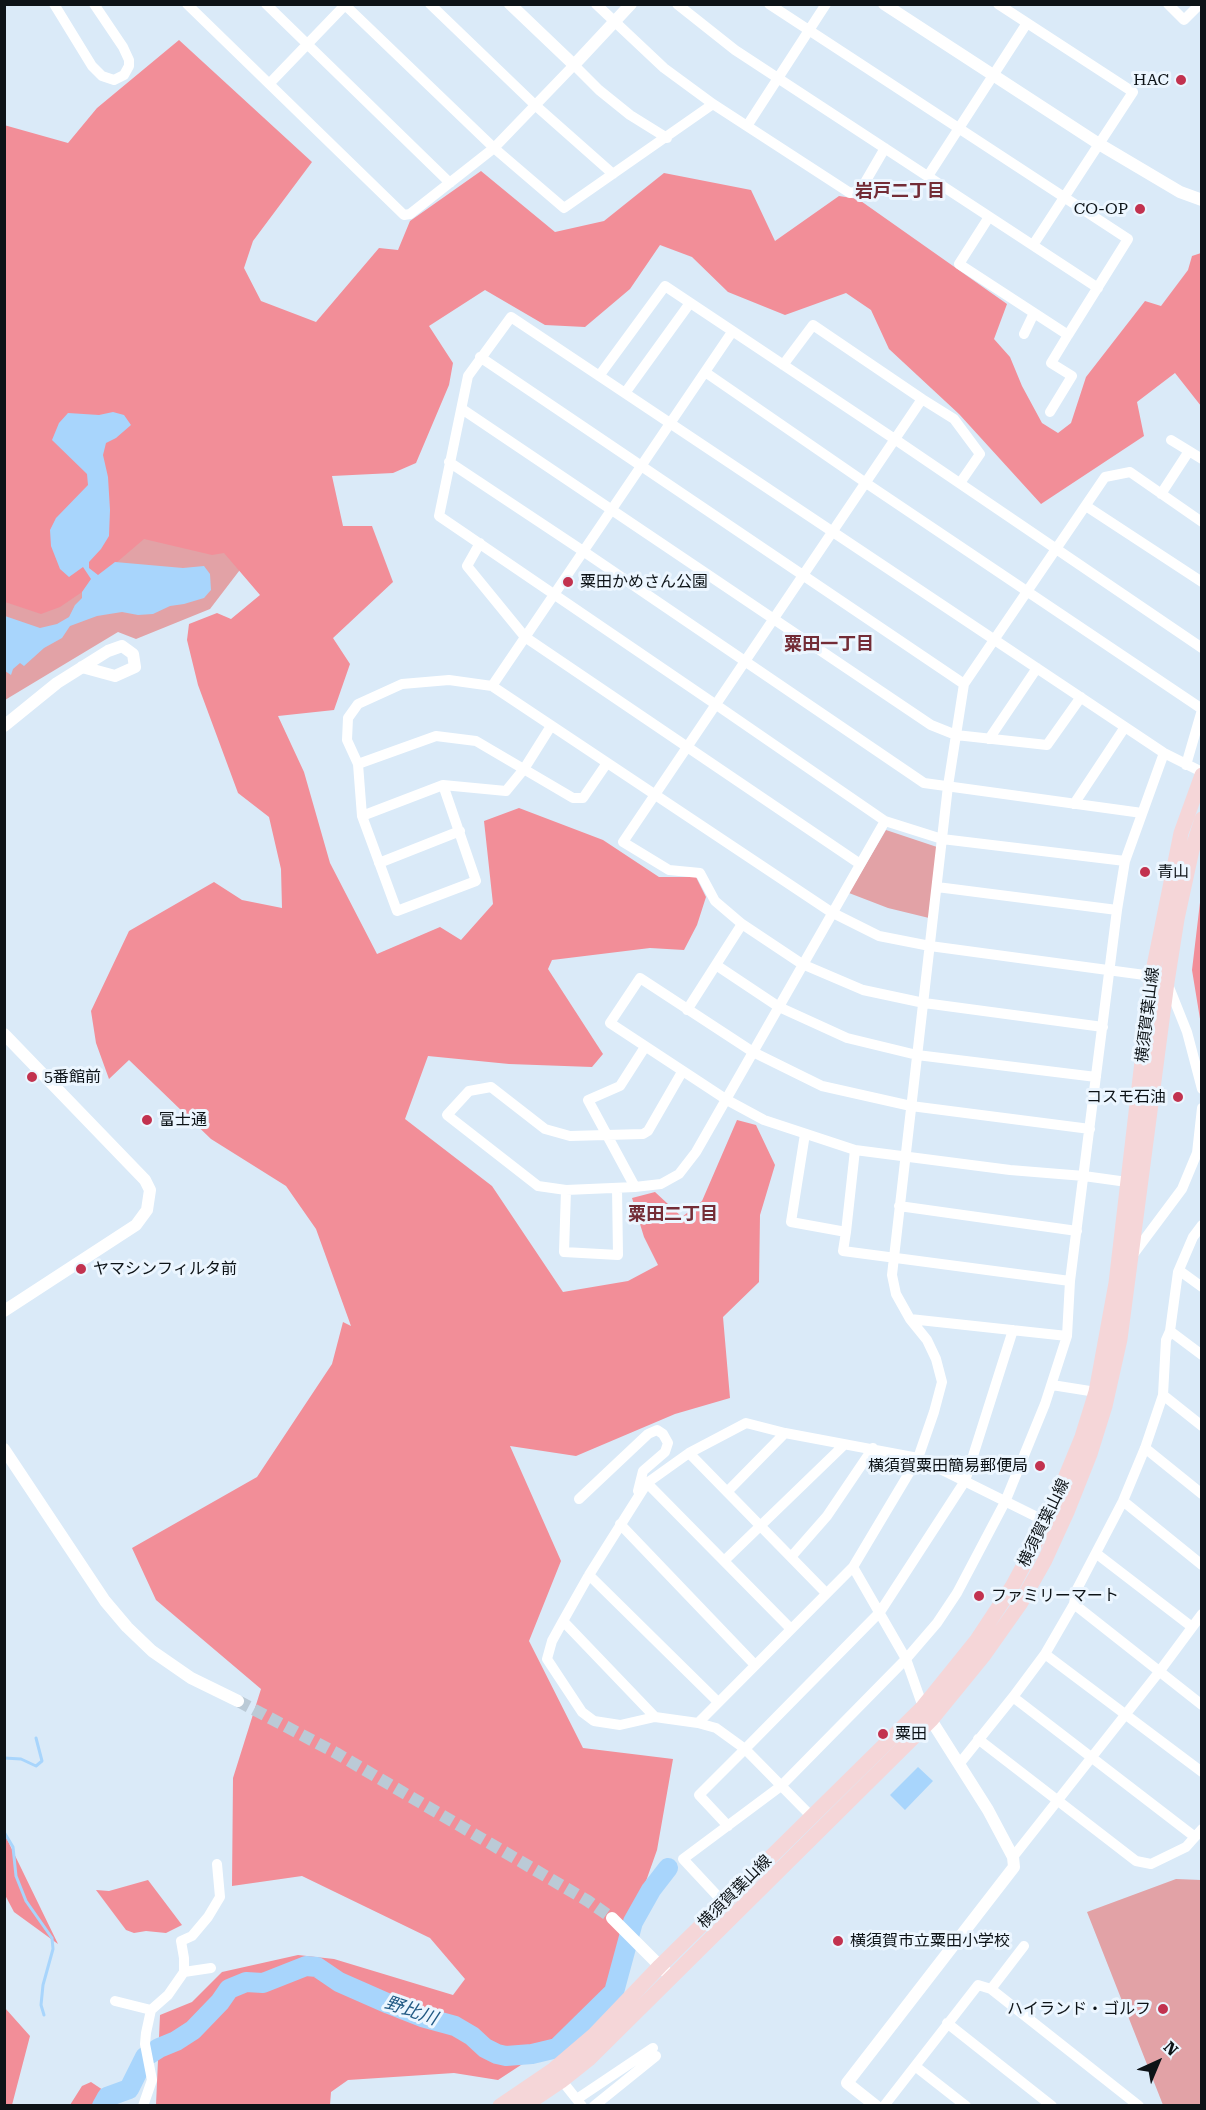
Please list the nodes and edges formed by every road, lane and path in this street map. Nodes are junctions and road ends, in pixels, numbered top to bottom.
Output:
1 (54, 4) edge
2 (94, 4) edge
3 (188, 4) edge
4 (266, 4) edge
5 (430, 4) edge
6 (510, 4) edge
7 (596, 4) edge
8 (631, 4) edge
9 (676, 4) edge
10 (769, 4) edge
11 (826, 4) edge
12 (884, 4) edge
13 (998, 4) edge
14 (1168, 4) edge
15 (1200, 4) edge
16 (345, 5) edge
17 (614, 22) junction
18 (1027, 23) junction
19 (810, 30) junction
20 (308, 44) junction
21 (574, 65) junction
22 (994, 76) junction
23 (778, 78) junction
24 (270, 83) junction
25 (713, 104) junction
26 (535, 105) junction
27 (747, 126) junction
28 (959, 128) junction
29 (667, 138) junction
30 (1099, 144) junction
31 (494, 148) junction
32 (885, 148) junction
33 (613, 174) junction
34 (928, 176) junction
35 (450, 183) junction
36 (1064, 197) junction
37 (1202, 200) edge
38 (989, 217) junction
39 (1033, 245) junction
40 (1098, 288) junction
41 (690, 303) junction
42 (1034, 313) junction
43 (732, 332) junction
44 (1024, 334) dead end
45 (1068, 335) junction
46 (480, 357) junction
47 (783, 365) junction
48 (705, 372) junction
49 (599, 376) junction
50 (625, 393) junction
51 (922, 399) junction
52 (462, 409) junction
53 (1050, 412) dead end
54 (670, 423) junction
55 (896, 440) junction
56 (1170, 440) dead end
57 (1189, 451) junction
58 (1202, 459) edge
59 (449, 462) junction
60 (641, 466) junction
61 (866, 483) junction
62 (960, 483) junction
63 (1161, 494) junction
64 (1086, 506) junction
65 (612, 508) junction
66 (1202, 522) edge
67 (833, 532) junction
68 (480, 543) junction
69 (1057, 549) junction
70 (584, 551) junction
71 (803, 575) junction
72 (1202, 582) edge
73 (1027, 592) junction
74 (553, 596) junction
75 (774, 618) junction
76 (525, 637) junction
77 (995, 640) junction
78 (1202, 648) edge
79 (745, 661) junction
80 (82, 668) dead end
81 (1037, 668) junction
82 (964, 684) junction
83 (492, 686) junction
84 (1081, 698) junction
85 (715, 704) junction
86 (1202, 709) edge
87 (4, 726) edge
88 (551, 726) junction
89 (1125, 727) junction
90 (956, 735) junction
91 (989, 739) junction
92 (685, 747) junction
93 (1164, 753) junction
94 (358, 764) junction
95 (608, 764) junction
96 (1186, 765) junction
97 (524, 769) junction
98 (1202, 774) edge
99 (443, 785) junction
100 (948, 786) junction
101 (655, 795) junction
102 (1074, 804) junction
103 (1142, 813) junction
104 (362, 816) junction
105 (1202, 819) edge
106 (885, 821) junction
107 (460, 831) junction
108 (942, 840) junction
109 (1125, 861) junction
110 (379, 863) junction
111 (860, 864) junction
112 (937, 887) junction
113 (1117, 910) junction
114 (831, 912) junction
115 (742, 924) junction
116 (930, 946) junction
117 (801, 964) junction
118 (716, 965) junction
119 (1110, 970) junction
120 (1152, 976) junction
121 (1167, 982) junction
122 (924, 1002) junction
123 (779, 1007) junction
124 (687, 1010) junction
125 (1102, 1027) junction
126 (4, 1034) edge
127 (645, 1047) junction
128 (753, 1052) junction
129 (917, 1055) junction
130 (682, 1072) junction
131 (1096, 1077) junction
132 (1202, 1089) edge
133 (727, 1100) junction
134 (911, 1106) junction
135 (1202, 1108) edge
136 (1090, 1129) junction
137 (805, 1134) junction
138 (607, 1136) junction
139 (855, 1150) junction
140 (905, 1155) junction
141 (1084, 1176) junction
142 (1127, 1182) junction
143 (635, 1187) junction
144 (617, 1188) junction
145 (566, 1190) junction
146 (899, 1206) junction
147 (1202, 1225) edge
148 (1077, 1231) junction
149 (846, 1232) junction
150 (1131, 1256) junction
151 (892, 1258) junction
152 (1180, 1271) junction
153 (1070, 1281) junction
154 (1202, 1287) edge
155 (4, 1311) edge
156 (909, 1319) junction
157 (1013, 1330) junction
158 (1170, 1331) junction
159 (1067, 1336) junction
160 (1202, 1355) edge
161 (1052, 1385) junction
162 (1096, 1392) junction
163 (1163, 1395) junction
164 (1202, 1426) edge
165 (785, 1433) junction
166 (844, 1444) junction
167 (873, 1448) junction
168 (1145, 1448) junction
169 (4, 1449) edge
170 (690, 1453) junction
171 (918, 1458) junction
172 (965, 1481) junction
173 (647, 1483) junction
174 (727, 1492) junction
175 (1202, 1494) edge
176 (579, 1499) dead end
177 (1123, 1501) junction
178 (1005, 1502) junction
179 (634, 1503) junction
180 (1047, 1522) junction
181 (620, 1524) junction
182 (761, 1525) junction
183 (1097, 1554) junction
184 (791, 1557) junction
185 (725, 1560) junction
186 (1202, 1565) edge
187 (853, 1567) junction
188 (589, 1575) junction
189 (826, 1593) junction
190 (1074, 1604) junction
191 (880, 1612) junction
192 (1202, 1614) edge
193 (563, 1621) junction
194 (790, 1628) junction
195 (1192, 1628) junction
196 (1045, 1654) junction
197 (906, 1659) junction
198 (755, 1665) junction
199 (1159, 1672) junction
200 (1014, 1697) junction
201 (238, 1701) tunnel mouth
202 (717, 1702) junction
203 (1202, 1705) edge
204 (927, 1713) junction
205 (1126, 1714) junction
206 (656, 1717) junction
207 (698, 1723) junction
208 (978, 1739) junction
209 (745, 1749) junction
210 (1092, 1757) junction
211 (960, 1763) junction
212 (1202, 1772) edge
213 (781, 1786) junction
214 (1057, 1801) junction
215 (812, 1815) junction
216 (728, 1826) junction
217 (1198, 1833) edge
218 (1013, 1857) junction
219 (217, 1864) dead end
220 (724, 1903) junction
221 (615, 1922) tunnel mouth
222 (1024, 1946) dead end
223 (211, 1968) dead end
224 (184, 1972) junction
225 (666, 1972) junction
226 (991, 1989) junction
227 (115, 2001) dead end
228 (151, 2010) junction
229 (947, 2024) junction
230 (915, 2066) junction
231 (557, 2075) junction
232 (580, 2102) edge
233 (1134, 2104) edge
234 (143, 2106) edge
235 (500, 2106) edge
236 (524, 2106) edge
237 (594, 2106) edge
238 (876, 2106) edge
239 (884, 2106) edge
240 (966, 2106) edge
241 (1052, 2106) edge

1 - 2 street
3 - 24 street
4 - 20 street
5 - 26 street
6 - 21 street
7 - 17 street
8 - 17 street
9 - 23 street
10 - 19 street
11 - 19 street
12 - 22 street
13 - 18 street
14 - 15 street
16 - 20 street
16 - 31 street
17 - 21 street
17 - 25 street
18 - 22 street
18 - 30 street
19 - 23 street
19 - 28 street
20 - 24 street
20 - 35 street
21 - 26 street
21 - 29 street
22 - 28 street
22 - 30 street
23 - 27 street
23 - 32 street
24 - 35 street
25 - 27 street
25 - 29 street
26 - 31 street
26 - 33 street
27 - 32 street
28 - 34 street
28 - 36 street
29 - 33 street
30 - 36 street
30 - 37 street
31 - 33 street
31 - 35 street
32 - 34 street
34 - 38 street
36 - 39 street
36 - 40 street
38 - 39 street
38 - 42 street
39 - 40 street
40 - 45 street
41 - 43 street
41 - 49 street
41 - 50 street
42 - 44 street
42 - 45 street
43 - 47 street
43 - 48 street
45 - 53 street
46 - 49 street
46 - 52 street
46 - 60 street
47 - 51 street
47 - 55 street
48 - 54 street
48 - 61 street
49 - 50 street
50 - 54 street
51 - 55 street
51 - 62 street
52 - 59 street
52 - 65 street
54 - 60 street
54 - 67 street
55 - 61 street
55 - 62 street
56 - 57 street
57 - 58 street
57 - 63 street
59 - 68 street
59 - 70 street
60 - 65 street
60 - 71 street
61 - 67 street
61 - 73 street
62 - 69 street
63 - 64 street
63 - 66 street
64 - 69 street
64 - 72 street
65 - 70 street
65 - 75 street
67 - 71 street
67 - 77 street
68 - 74 street
68 - 76 street
69 - 73 street
69 - 78 street
70 - 74 street
70 - 79 street
71 - 75 street
71 - 82 street
73 - 77 street
73 - 86 street
74 - 76 street
74 - 85 street
75 - 79 street
75 - 90 street
76 - 83 street
76 - 92 street
77 - 81 street
77 - 82 street
79 - 85 street
79 - 100 street
80 - 87 street
81 - 84 street
81 - 91 street
82 - 90 street
83 - 88 street
83 - 94 street
84 - 89 street
84 - 91 street
85 - 92 street
85 - 106 street
86 - 96 street
88 - 95 street
88 - 97 street
89 - 93 street
89 - 102 street
90 - 91 street
90 - 100 street
92 - 101 street
92 - 111 street
93 - 96 street
93 - 103 street
94 - 97 street
94 - 104 street
95 - 97 street
95 - 101 street
96 - 98 street
97 - 99 street
98 - 120 main road, 横須賀葉山線
99 - 104 street
99 - 107 street
100 - 102 street
100 - 108 street
101 - 114 street
101 - 115 street
102 - 103 street
103 - 109 street
104 - 110 street
105 - 121 main road, 横須賀葉山線
106 - 108 street
106 - 111 street
107 - 110 street
107 - 110 street
108 - 109 street
108 - 112 street
109 - 113 street
111 - 114 street
112 - 113 street
112 - 116 street
113 - 119 street
114 - 116 street
114 - 117 street
115 - 117 street
115 - 118 street
116 - 119 street
116 - 122 street
117 - 122 street
117 - 123 street
118 - 123 street
118 - 124 street
119 - 120 street
119 - 125 street
120 - 121 street
120 - 142 main road, 横須賀葉山線
121 - 132 street
121 - 150 main road, 横須賀葉山線
122 - 125 street
122 - 129 street
123 - 128 street
123 - 129 street
124 - 127 street
124 - 128 street
125 - 131 street
126 - 155 street
127 - 130 street
127 - 138 street
128 - 133 street
128 - 134 street
129 - 131 street
129 - 134 street
130 - 133 street
130 - 138 street
131 - 136 street
133 - 137 street
133 - 143 street
134 - 136 street
134 - 140 street
135 - 150 street
136 - 141 street
137 - 139 street
137 - 149 street
138 - 143 street
138 - 145 street
139 - 140 street
139 - 149 street
140 - 141 street
140 - 146 street
141 - 142 street
141 - 148 street
142 - 162 main road, 横須賀葉山線
143 - 144 street
144 - 145 street
144 - 145 street
146 - 148 street
146 - 151 street
147 - 152 street
148 - 153 street
149 - 151 street
150 - 204 main road, 横須賀葉山線
151 - 153 street
151 - 156 street
152 - 154 street
152 - 158 street
153 - 159 street
156 - 157 street
156 - 171 street
157 - 159 street
157 - 172 street
158 - 160 street
158 - 163 street
159 - 161 street
161 - 162 street
161 - 178 street
162 - 180 main road, 横須賀葉山線
163 - 164 street
163 - 168 street
165 - 166 street
165 - 170 street
165 - 174 street
166 - 167 street
166 - 182 street
167 - 171 street
167 - 184 street
168 - 175 street
168 - 177 street
169 - 201 street
170 - 173 street
170 - 174 street
171 - 172 street
171 - 187 street
172 - 178 street
172 - 191 street
173 - 179 street
173 - 185 street
174 - 182 street
176 - 179 street
177 - 183 street
177 - 186 street
178 - 180 street
178 - 197 street
179 - 181 street
180 - 204 main road, 横須賀葉山線
181 - 188 street
181 - 198 street
182 - 184 street
182 - 185 street
183 - 190 street
183 - 195 street
184 - 189 street
185 - 194 street
187 - 189 street
187 - 191 street
188 - 193 street
188 - 202 street
189 - 194 street
190 - 196 street
190 - 199 street
191 - 197 street
191 - 209 street
192 - 195 street
193 - 206 street
193 - 206 street
194 - 198 street
195 - 199 street
196 - 200 street
196 - 205 street
197 - 204 street
197 - 213 street
198 - 202 street
199 - 203 street
199 - 205 street
200 - 208 street
200 - 210 street
202 - 207 street
204 - 211 street
204 - 215 main road, 横須賀葉山線
204 - 225 main road, 横須賀葉山線
205 - 210 street
205 - 212 street
206 - 207 street
207 - 209 street
208 - 211 street
208 - 214 street
209 - 213 street
209 - 216 street
210 - 214 street
210 - 217 street
211 - 218 street
213 - 215 street
213 - 216 street
214 - 217 street
214 - 218 street
215 - 220 main road, 横須賀葉山線
216 - 220 street
218 - 238 street
219 - 224 street
220 - 225 main road, 横須賀葉山線
221 - 225 street
222 - 226 street
223 - 224 street
224 - 228 street
225 - 231 main road, 横須賀葉山線
226 - 229 street
226 - 233 street
227 - 228 street
228 - 234 street
229 - 230 street
229 - 241 street
230 - 239 street
230 - 240 street
231 - 232 street
231 - 235 main road, 横須賀葉山線
231 - 236 main road, 横須賀葉山線
232 - 237 street

